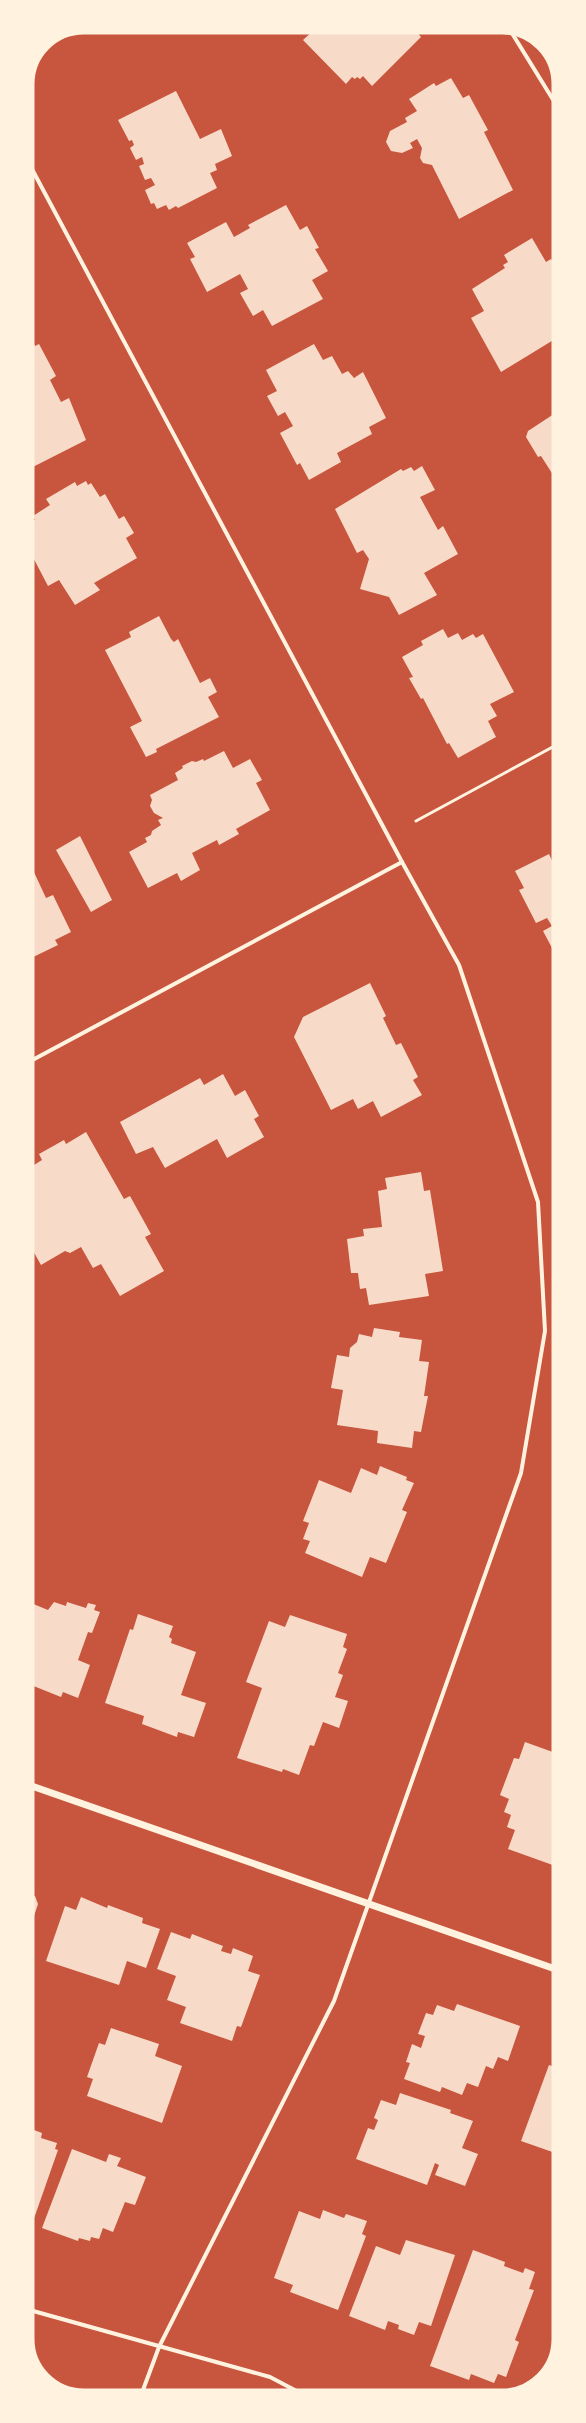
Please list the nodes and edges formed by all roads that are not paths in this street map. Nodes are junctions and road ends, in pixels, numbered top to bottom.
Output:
1 (511, 33) edge
2 (554, 101) edge
3 (32, 169) edge
4 (554, 746) edge
5 (416, 821) dead end
6 (402, 862) junction
7 (32, 1061) edge
8 (32, 1786) edge
9 (367, 1904) junction
10 (554, 1969) edge
11 (32, 2311) edge
12 (159, 2347) junction
13 (143, 2391) edge
14 (297, 2391) edge

1 - 2 street
3 - 6 street
4 - 5 lane
6 - 7 street
6 - 9 street
8 - 9 street
9 - 10 street
9 - 12 street
11 - 12 street
12 - 13 street
12 - 14 street

